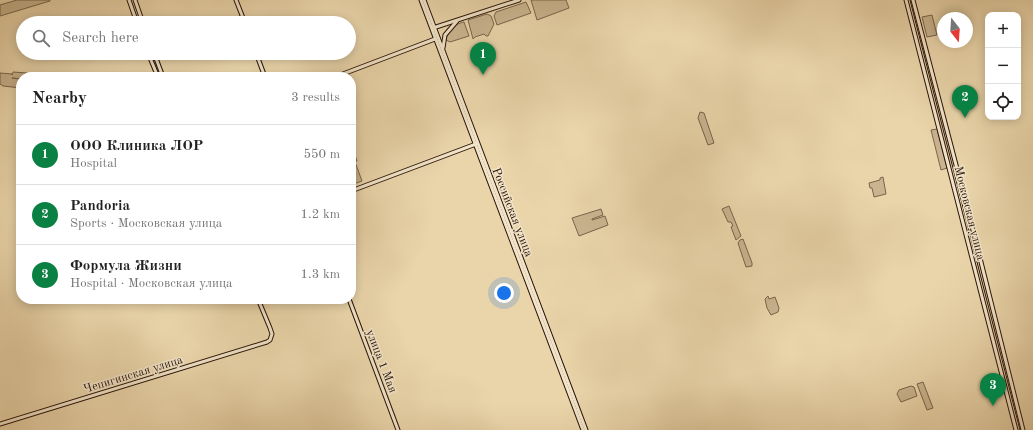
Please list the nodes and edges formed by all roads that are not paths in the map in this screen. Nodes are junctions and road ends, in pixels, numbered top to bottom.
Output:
1 (129, 0) edge
2 (135, 0) edge
3 (236, 0) edge
4 (420, 0) edge
5 (424, 0) edge
6 (519, 0) edge
7 (906, 0) edge
8 (912, 0) edge
9 (135, 16) edge
10 (141, 16) edge
11 (242, 16) edge
12 (459, 20) junction
13 (433, 28) junction
14 (435, 39) junction
15 (444, 52) junction
16 (151, 60) edge
17 (157, 60) edge
18 (259, 60) edge
19 (161, 71) edge
20 (156, 72) edge
21 (263, 72) edge
22 (348, 72) edge
23 (939, 102) junction
24 (933, 104) junction
25 (476, 144) junction
26 (356, 189) edge
27 (963, 194) junction
28 (957, 196) junction
29 (967, 207) junction
30 (960, 210) junction
31 (260, 304) edge
32 (351, 304) edge
33 (0, 424) edge
34 (398, 430) edge
35 (583, 430) edge
36 (586, 430) edge
37 (1016, 430) edge
38 (1023, 430) edge

1 - 9 street
2 - 10 street
3 - 11 street
4 - 13 street, Российская улица
5 - 13 street, Российская улица
6 - 12 street
7 - 24 street, Московская улица
8 - 23 street, Московская улица
12 - 13 street
12 - 15 street
13 - 14 street, Российская улица
13 - 15 street, Российская улица
14 - 22 street
14 - 25 street, Российская улица
15 - 25 street, Российская улица
16 - 20 street
17 - 19 street
18 - 21 street
23 - 24 street
23 - 27 street, Московская улица
24 - 28 street, Московская улица
25 - 26 street
25 - 35 street, Российская улица
25 - 36 street, Российская улица
27 - 28 street
27 - 29 street, Московская улица
28 - 30 street, Московская улица
29 - 30 street
29 - 38 street, Московская улица
30 - 37 street, Московская улица
31 - 33 street, Чепигинская улица
32 - 34 street, улица 1 Мая

